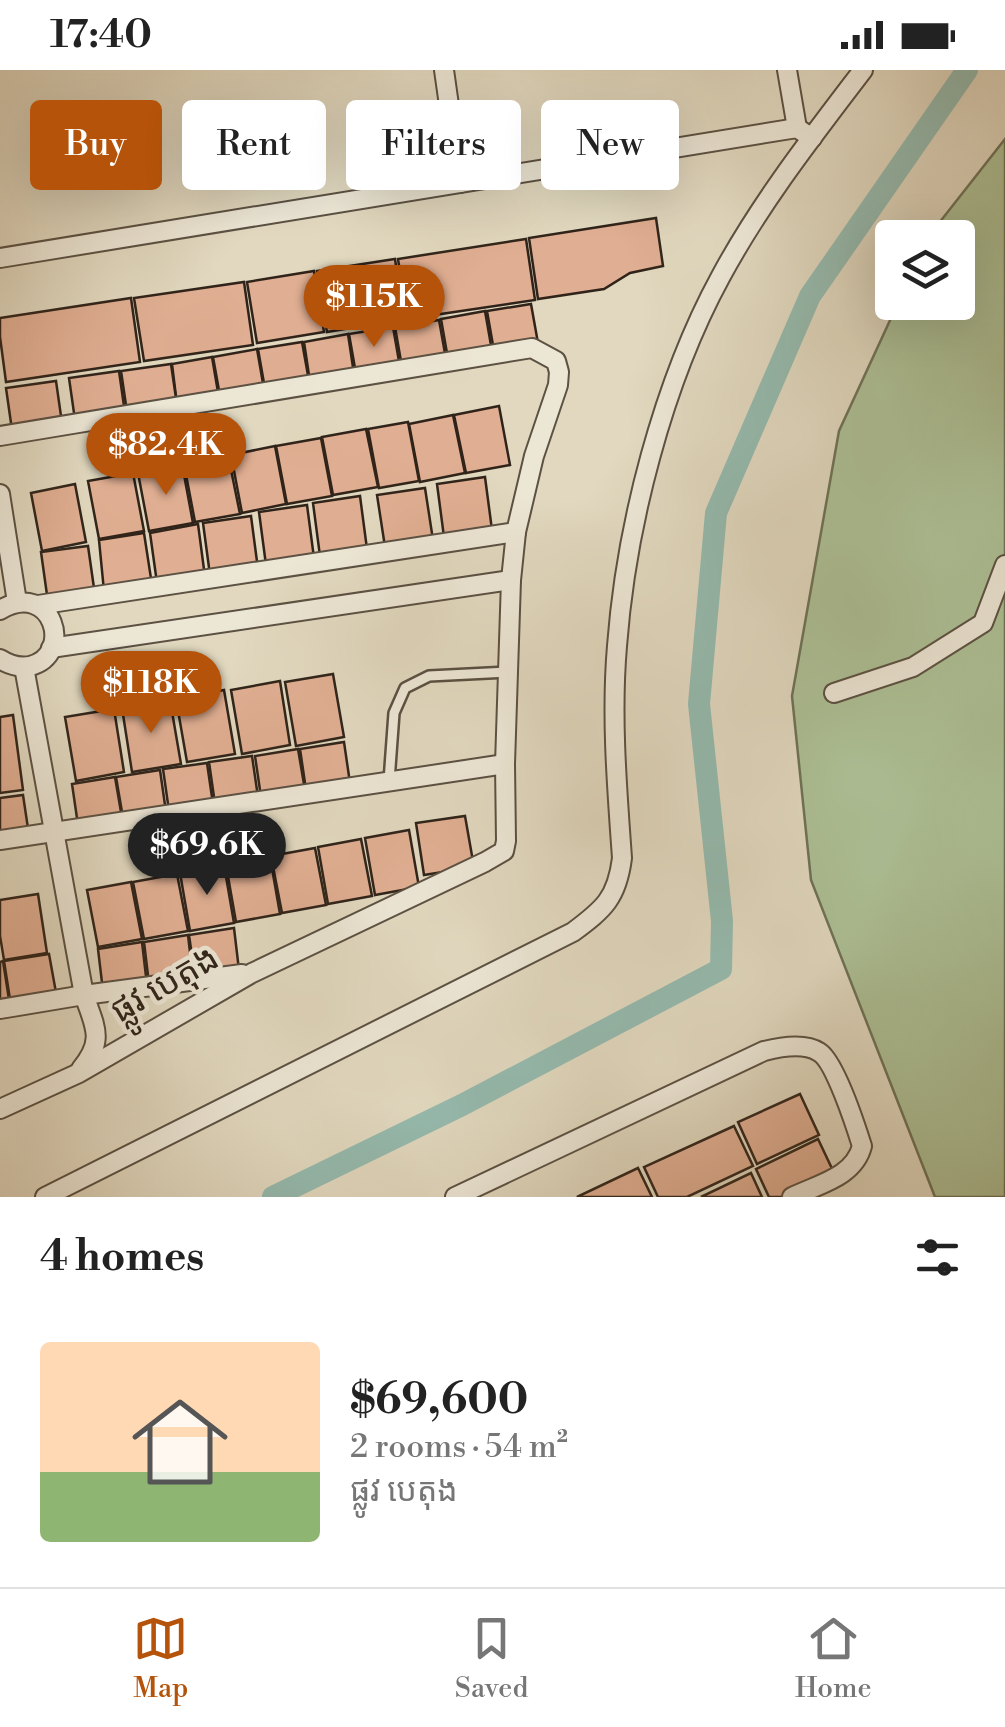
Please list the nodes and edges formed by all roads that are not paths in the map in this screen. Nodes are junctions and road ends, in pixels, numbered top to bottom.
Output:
1 (444, 70) edge
2 (787, 70) edge
3 (862, 70) edge
4 (448, 100) edge
5 (804, 133) junction
6 (521, 174) edge
7 (417, 190) edge
8 (0, 258) edge
9 (0, 436) edge
10 (0, 494) edge
11 (516, 532) junction
12 (1005, 564) edge
13 (512, 580) junction
14 (38, 605) junction
15 (5, 607) edge
16 (51, 648) junction
17 (0, 659) edge
18 (24, 667) junction
19 (508, 672) junction
20 (834, 692) dead end
21 (505, 764) junction
22 (389, 780) junction
23 (55, 831) junction
24 (0, 840) edge
25 (252, 973) junction
26 (84, 996) junction
27 (0, 1010) edge
28 (78, 1073) junction
29 (0, 1109) edge
30 (481, 1191) edge
31 (45, 1197) edge
32 (455, 1197) edge
33 (792, 1197) edge

1 - 4 street
2 - 5 street
3 - 5 street
5 - 6 street
5 - 31 street
7 - 8 street
9 - 11 street
10 - 15 street
11 - 13 street
11 - 14 street
12 - 20 street
13 - 16 street
13 - 19 street
14 - 15 street
14 - 16 street
16 - 18 street
17 - 18 street
18 - 23 street
19 - 21 street
19 - 22 lane
21 - 22 street
21 - 25 street, ផ្លូវ បេតុង
22 - 23 street
23 - 24 street
23 - 26 street
25 - 26 street
25 - 28 street, ផ្លូវ បេតុង
26 - 27 street
26 - 28 street
28 - 29 street, ផ្លូវ បេតុង
30 - 32 street
30 - 33 street

